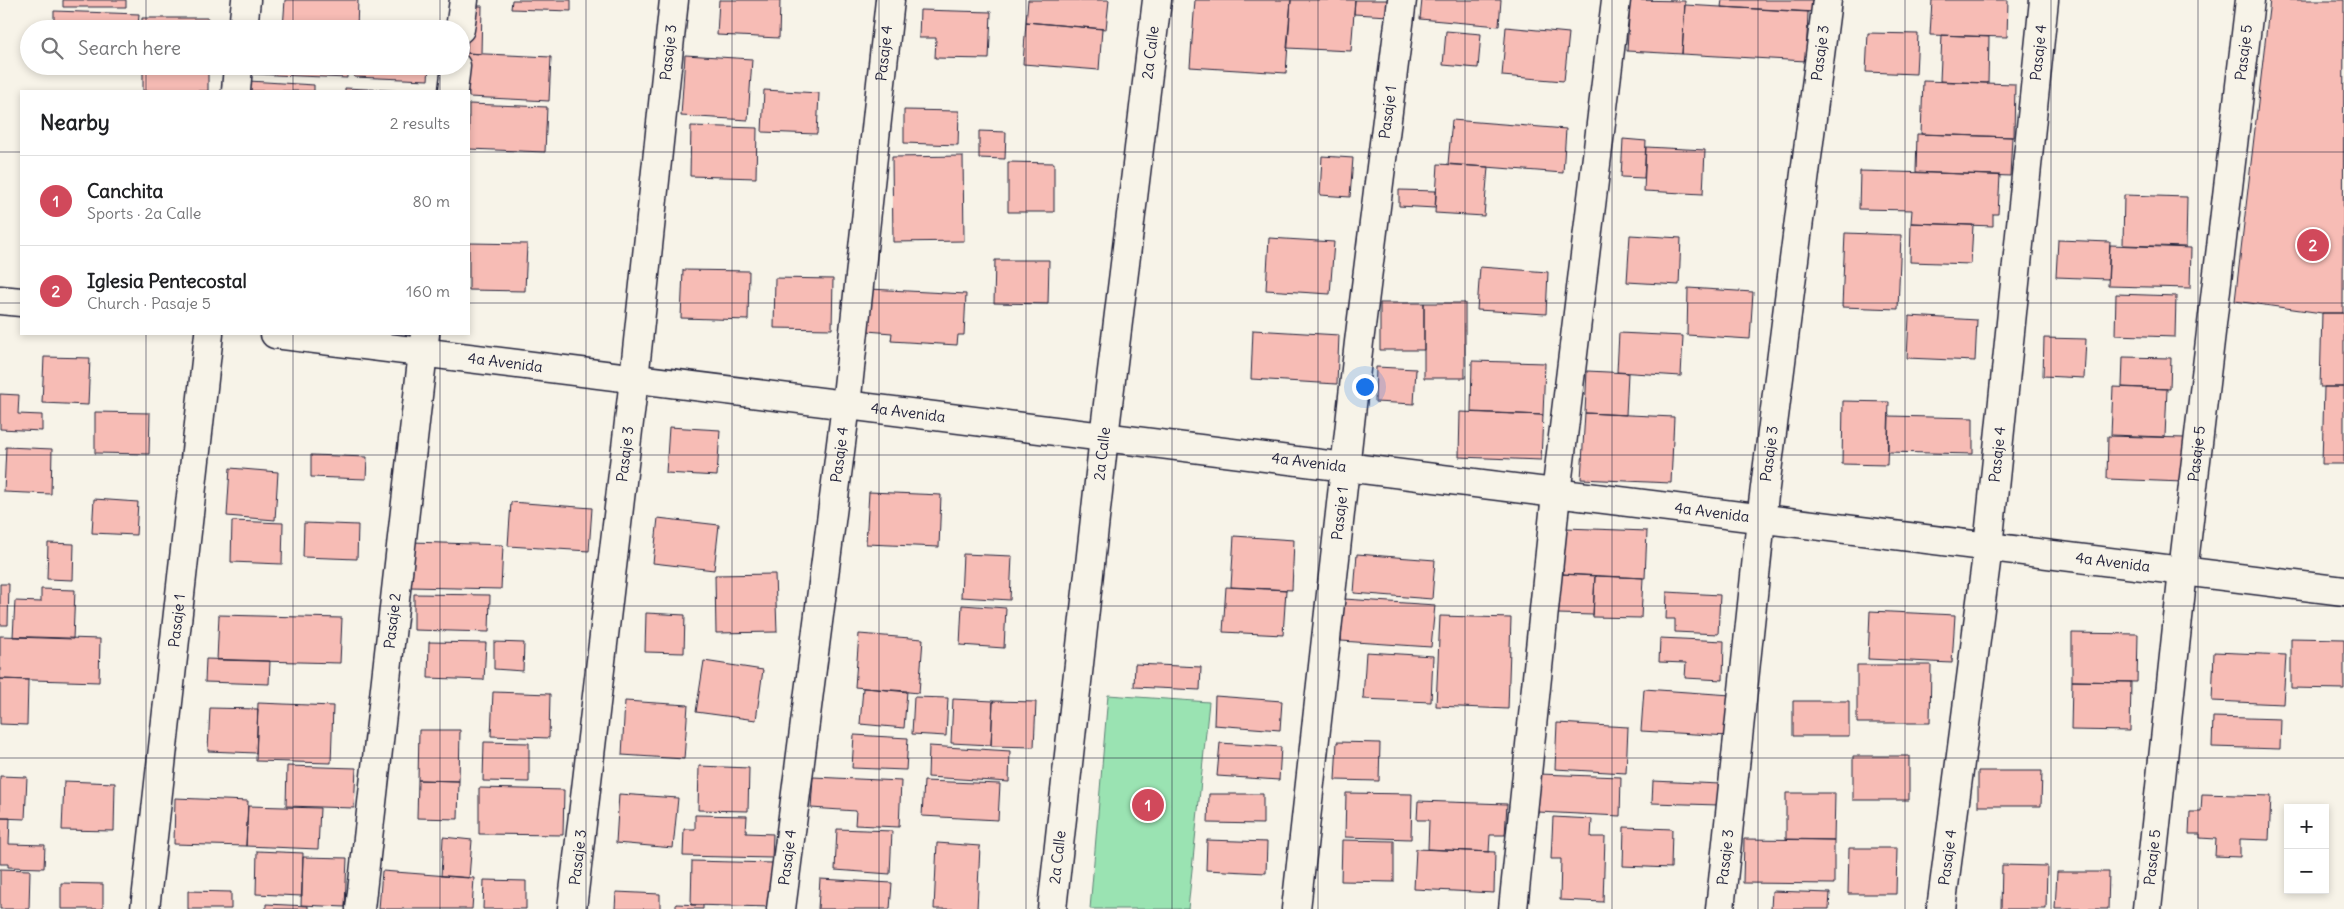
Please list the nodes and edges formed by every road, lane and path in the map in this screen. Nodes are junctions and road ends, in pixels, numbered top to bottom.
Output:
1 (246, 0) edge
2 (464, 0) edge
3 (674, 0) edge
4 (890, 0) edge
5 (1157, 0) edge
6 (1402, 0) edge
7 (1616, 0) edge
8 (1827, 0) edge
9 (2044, 0) edge
10 (2250, 0) edge
11 (243, 20) edge
12 (461, 20) edge
13 (237, 75) edge
14 (455, 75) edge
15 (236, 90) edge
16 (453, 90) edge
17 (0, 300) edge
18 (20, 302) edge
19 (209, 335) edge
20 (292, 335) edge
21 (424, 343) edge
22 (634, 379) junction
23 (846, 405) junction
24 (1104, 437) junction
25 (1346, 468) junction
26 (1556, 494) junction
27 (1761, 519) junction
28 (1988, 547) junction
29 (2183, 571) junction
30 (2344, 591) edge
31 (145, 909) edge
32 (360, 909) edge
33 (572, 909) edge
34 (781, 909) edge
35 (1052, 909) edge
36 (1296, 909) edge
37 (1513, 909) edge
38 (1720, 909) edge
39 (1941, 909) edge
40 (2147, 909) edge

1 - 11 street
2 - 12 street
3 - 22 street, Pasaje 3
4 - 23 street, Pasaje 4
5 - 24 street, 2a Calle
6 - 25 street, Pasaje 1
7 - 26 street
8 - 27 street, Pasaje 3
9 - 28 street, Pasaje 4
10 - 29 street, Pasaje 5
13 - 15 street
14 - 16 street
17 - 18 street
19 - 31 street, Pasaje 1
20 - 21 street, 4a Avenida
21 - 22 street, 4a Avenida
21 - 32 street, Pasaje 2
22 - 23 street, 4a Avenida
22 - 33 street, Pasaje 3
23 - 24 street, 4a Avenida
23 - 34 street, Pasaje 4
24 - 25 street, 4a Avenida
24 - 35 street, 2a Calle
25 - 26 street, 4a Avenida
25 - 36 street, Pasaje 1
26 - 27 street, 4a Avenida
26 - 37 street
27 - 28 street, 4a Avenida
27 - 38 street, Pasaje 3
28 - 29 street, 4a Avenida
28 - 39 street, Pasaje 4
29 - 30 street, 4a Avenida
29 - 40 street, Pasaje 5

